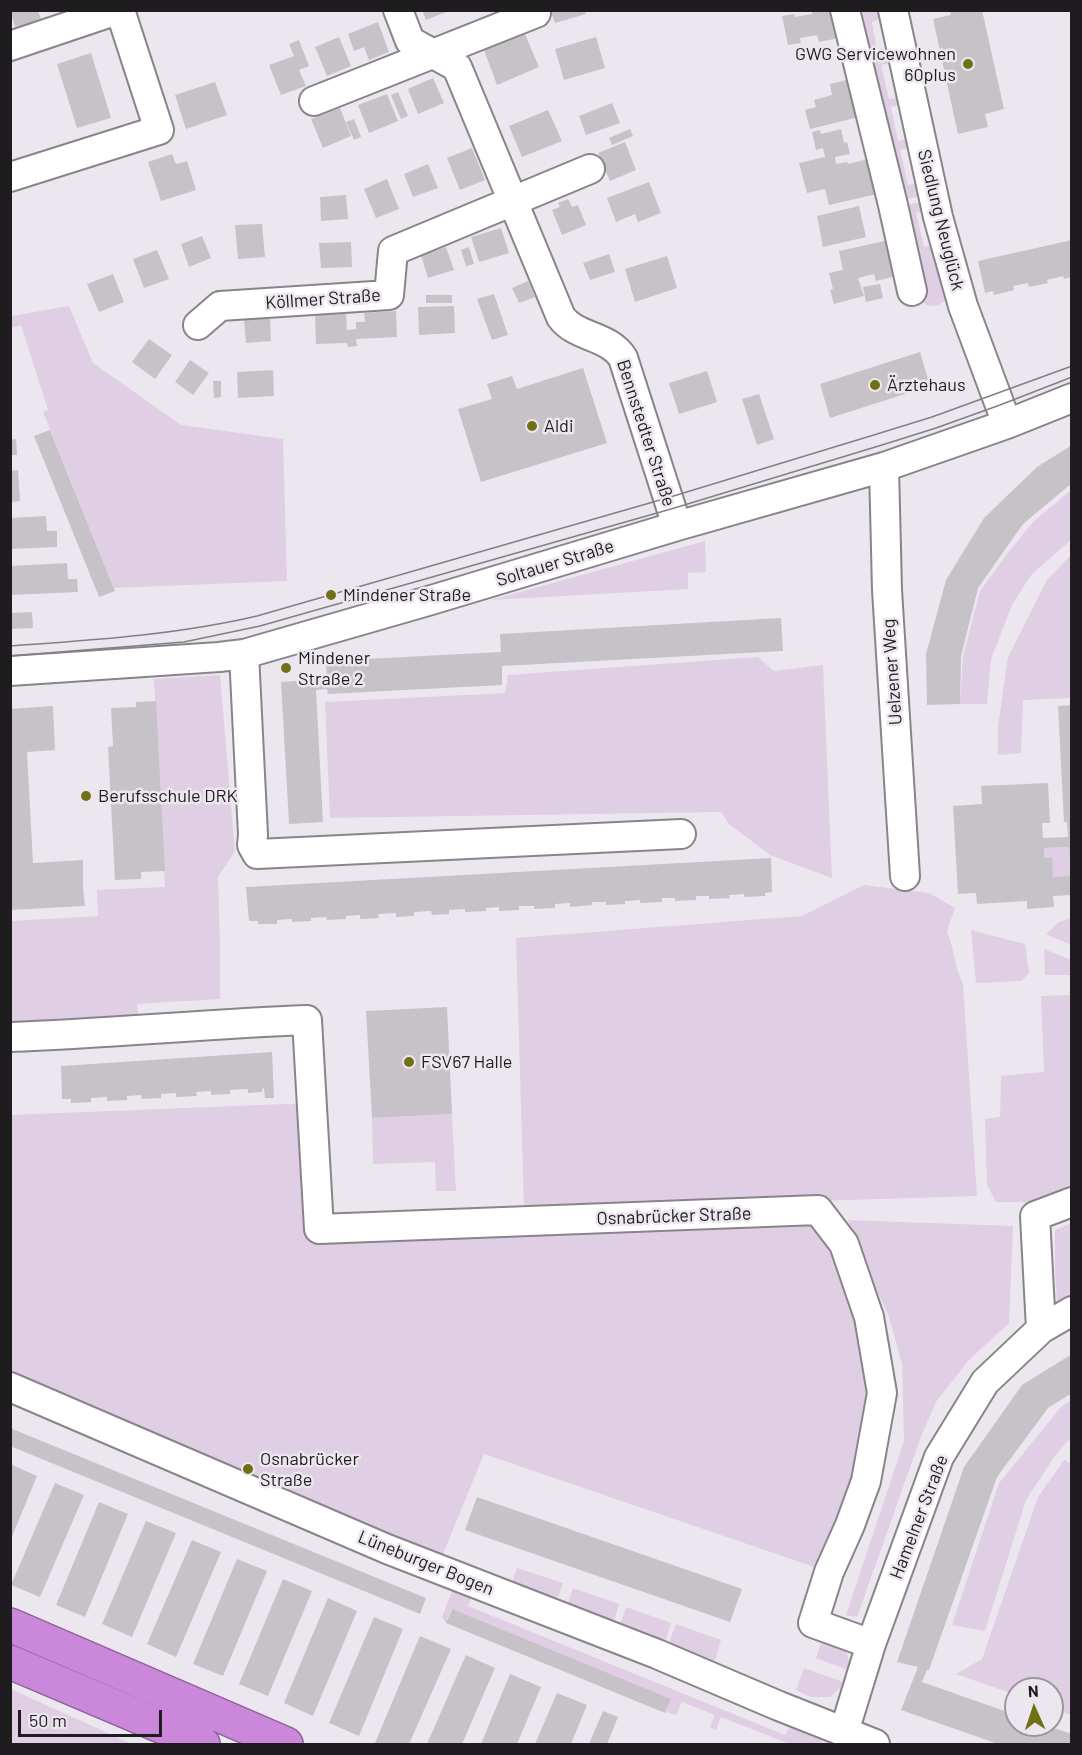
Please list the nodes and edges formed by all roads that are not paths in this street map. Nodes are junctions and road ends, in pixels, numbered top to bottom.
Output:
1 (119, 10) edge
2 (398, 10) edge
3 (535, 10) edge
4 (845, 10) edge
5 (893, 10) edge
6 (10, 46) edge
7 (434, 54) junction
8 (314, 101) dead end
9 (590, 169) dead end
10 (10, 177) edge
11 (514, 202) junction
12 (912, 291) dead end
13 (198, 325) dead end
14 (1071, 398) edge
15 (1007, 424) junction
16 (884, 467) junction
17 (677, 526) junction
18 (244, 654) junction
19 (10, 671) edge
20 (681, 834) dead end
21 (905, 876) dead end
22 (10, 1037) edge
23 (1071, 1202) edge
24 (1071, 1311) edge
25 (1041, 1329) junction
26 (10, 1387) edge
27 (10, 1625) edge
28 (871, 1644) junction
29 (10, 1662) edge
30 (843, 1732) junction
31 (203, 1744) edge
32 (286, 1744) edge
33 (875, 1744) edge

1 - 6 street
1 - 10 street
2 - 7 street, Bennstedter Straße
3 - 7 street
4 - 12 street
5 - 15 street, Siedlung Neuglück
7 - 8 street
7 - 11 street, Bennstedter Straße
9 - 11 street
11 - 13 street, Köllmer Straße
11 - 17 street, Bennstedter Straße
14 - 15 street, Soltauer Straße
15 - 16 street, Soltauer Straße
16 - 17 street, Soltauer Straße
16 - 21 street, Uelzener Weg
17 - 18 street, Soltauer Straße
18 - 19 street, Soltauer Straße
18 - 20 street
22 - 28 street, Osnabrücker Straße
23 - 25 street
24 - 25 street, Hamelner Straße
25 - 28 street, Hamelner Straße
26 - 30 street, Lüneburger Bogen
27 - 32 highway
28 - 30 street, Hamelner Straße
29 - 31 highway
30 - 33 street, Lüneburger Bogen

